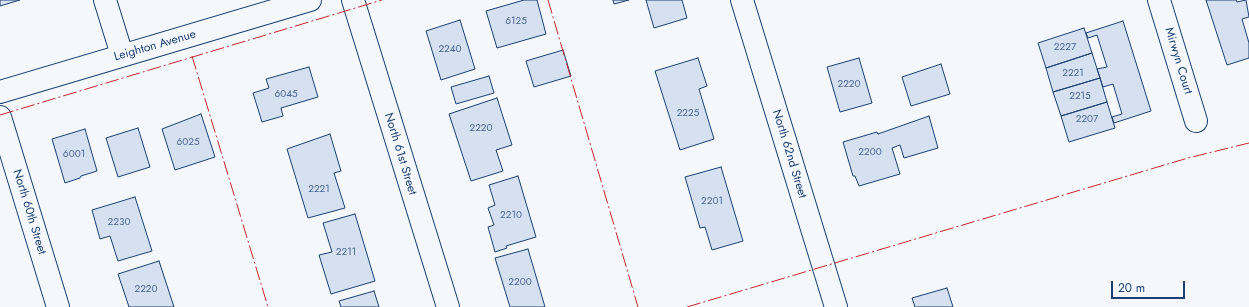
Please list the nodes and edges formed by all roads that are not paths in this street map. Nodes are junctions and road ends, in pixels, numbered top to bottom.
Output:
1 (105, 0) edge
2 (310, 0) edge
3 (353, 0) edge
4 (742, 0) edge
5 (1159, 0) edge
6 (122, 55) junction
7 (0, 92) edge
8 (0, 117) edge
9 (1196, 121) dead end
10 (58, 307) edge
11 (448, 307) edge
12 (836, 307) edge

1 - 6 street
2 - 6 street, Leighton Avenue
3 - 11 street, North 61st Street
4 - 12 street, North 62nd Street
5 - 9 street, Mirwyn Court
6 - 7 street, Leighton Avenue
8 - 10 street, North 60th Street

